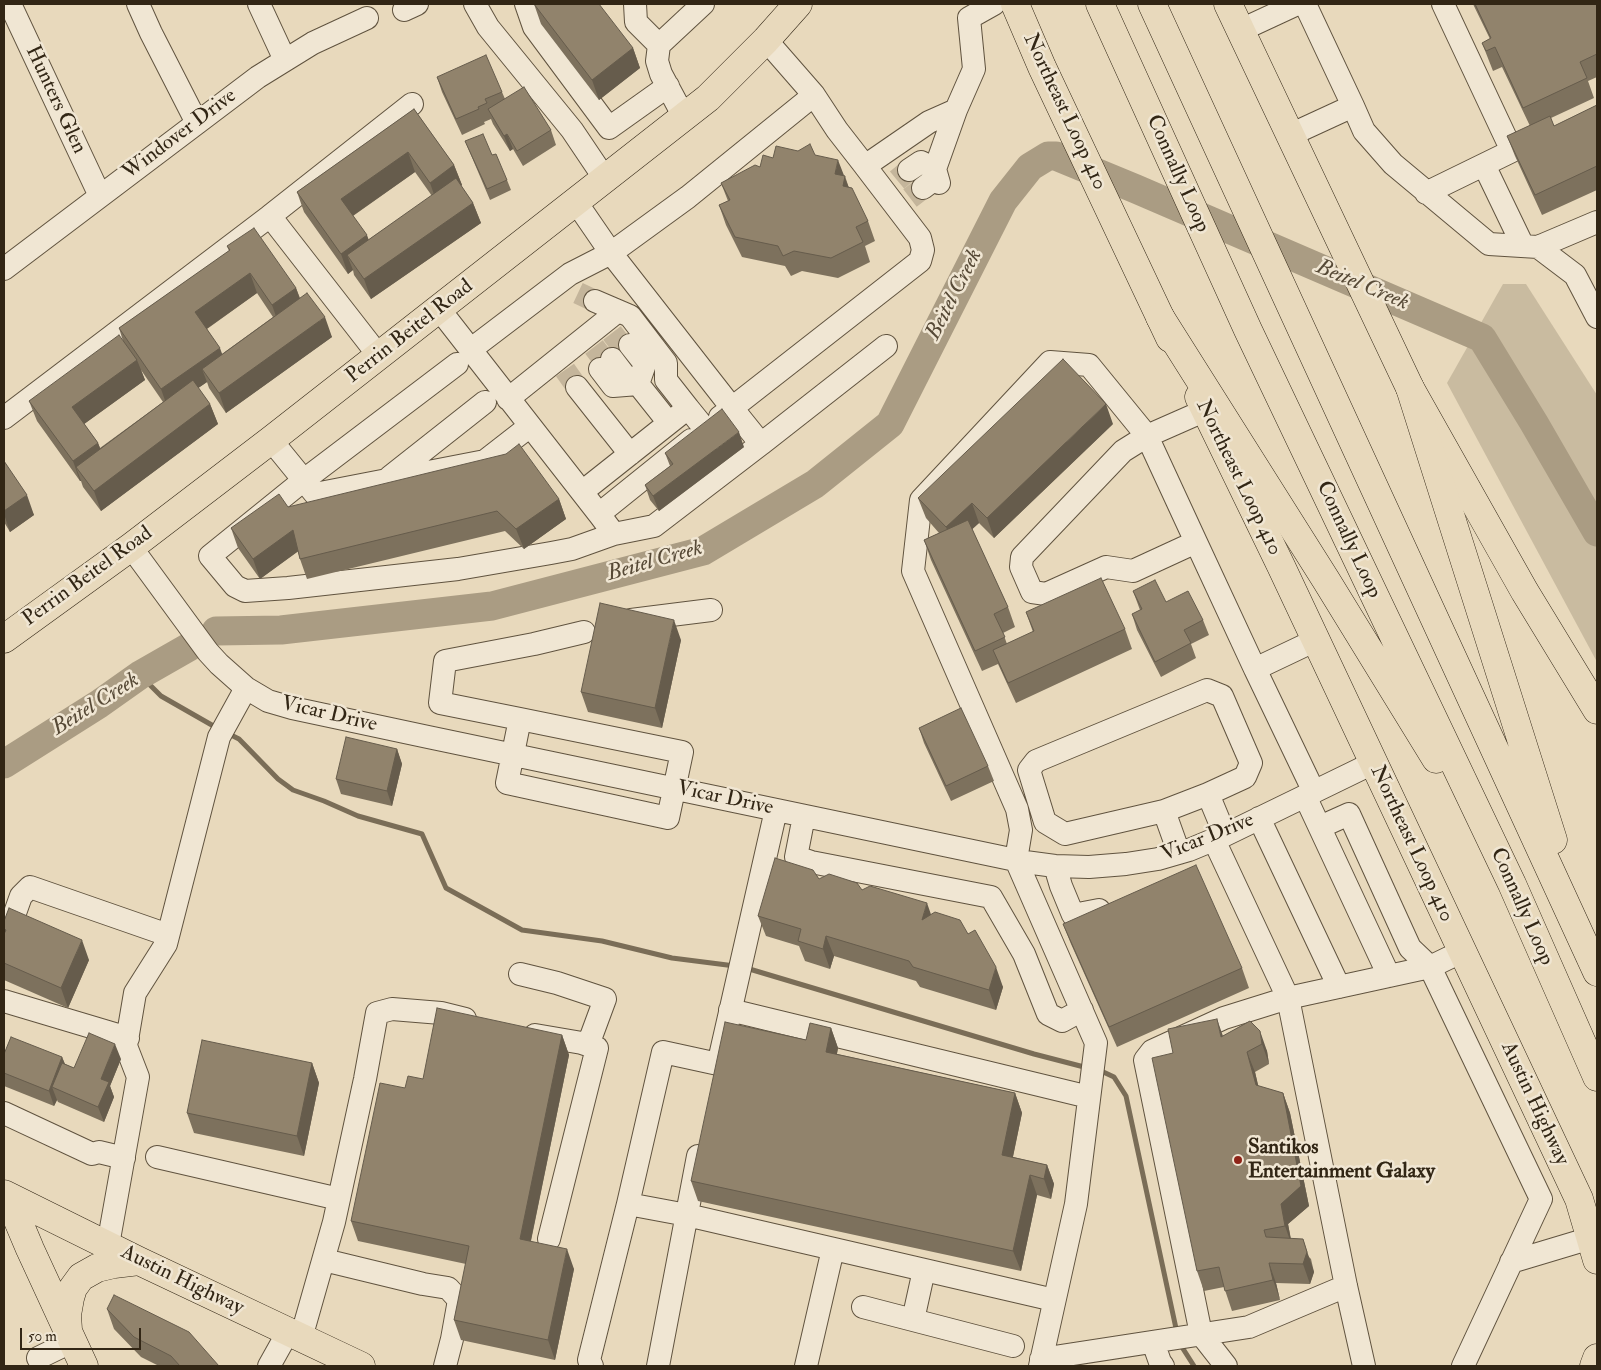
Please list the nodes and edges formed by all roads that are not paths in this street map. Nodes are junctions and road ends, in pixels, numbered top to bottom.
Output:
1 (10, 4) edge
2 (138, 4) edge
3 (259, 4) edge
4 (475, 4) edge
5 (526, 4) edge
6 (635, 4) edge
7 (703, 4) edge
8 (798, 4) edge
9 (994, 4) edge
10 (1015, 4) edge
11 (1100, 4) edge
12 (1152, 4) edge
13 (1228, 4) edge
14 (1296, 4) edge
15 (1305, 4) edge
16 (1443, 4) edge
17 (367, 18) dead end
18 (1241, 30) junction
19 (766, 40) junction
20 (659, 45) junction
21 (285, 60) junction
22 (668, 86) junction
23 (814, 95) junction
24 (412, 104) dead end
25 (1352, 106) junction
26 (956, 110) junction
27 (684, 117) junction
28 (197, 123) junction
29 (1290, 135) junction
30 (1484, 165) junction
31 (865, 166) junction
32 (605, 178) junction
33 (906, 192) junction
34 (1426, 193) junction
35 (100, 196) junction
36 (576, 202) junction
37 (270, 216) junction
38 (1597, 222) edge
39 (1530, 246) junction
40 (611, 253) junction
41 (4, 269) edge
42 (578, 292) junction
43 (439, 309) junction
44 (1160, 317) junction
45 (1597, 318) edge
46 (605, 341) junction
47 (886, 346) dead end
48 (379, 356) junction
49 (464, 357) junction
50 (566, 372) junction
51 (638, 384) junction
52 (1410, 388) junction
53 (508, 399) junction
54 (486, 402) dead end
55 (688, 408) junction
56 (732, 408) junction
57 (1206, 410) junction
58 (4, 418) edge
59 (669, 423) junction
60 (530, 426) junction
61 (705, 429) junction
62 (1147, 436) junction
63 (272, 440) junction
64 (761, 444) junction
65 (630, 454) junction
66 (304, 480) junction
67 (387, 480) junction
68 (582, 492) junction
69 (599, 514) junction
70 (614, 534) junction
71 (1196, 542) junction
72 (131, 547) junction
73 (711, 610) dead end
74 (631, 620) edge
75 (584, 632) dead end
76 (4, 639) edge
77 (1316, 640) junction
78 (1255, 669) junction
79 (246, 688) junction
80 (1597, 710) edge
81 (520, 719) junction
82 (514, 755) junction
83 (1373, 763) junction
84 (674, 788) junction
85 (1208, 794) junction
86 (1309, 794) junction
87 (776, 810) junction
88 (1164, 811) junction
89 (804, 816) junction
90 (1259, 818) junction
91 (1320, 827) junction
92 (1219, 837) junction
93 (1179, 853) junction
94 (1016, 860) junction
95 (1055, 866) junction
96 (1512, 884) junction
97 (1099, 910) edge
98 (168, 935) junction
99 (4, 944) edge
100 (1463, 951) junction
101 (1430, 967) junction
102 (1596, 968) edge
103 (520, 974) dead end
104 (1390, 976) junction
105 (1339, 987) junction
106 (1288, 998) junction
107 (4, 1001) edge
108 (730, 1010) junction
109 (1082, 1010) junction
110 (487, 1024) edge
111 (515, 1031) edge
112 (128, 1038) junction
113 (588, 1045) junction
114 (1597, 1077) edge
115 (1090, 1089) junction
116 (4, 1113) edge
117 (701, 1137) edge
118 (157, 1157) dead end
119 (124, 1158) junction
120 (6, 1196) edge
121 (340, 1199) junction
122 (628, 1204) junction
123 (687, 1215) junction
124 (549, 1238) dead end
125 (108, 1245) junction
126 (833, 1249) junction
127 (1594, 1249) edge
128 (324, 1260) junction
129 (139, 1261) junction
130 (1511, 1262) junction
131 (924, 1270) junction
132 (1346, 1286) junction
133 (1054, 1300) junction
134 (863, 1307) dead end
135 (913, 1320) junction
136 (295, 1335) junction
137 (70, 1336) junction
138 (1179, 1338) junction
139 (1013, 1346) dead end
140 (38, 1358) dead end
141 (1597, 1358) edge
142 (1040, 1363) edge
143 (84, 1366) edge
144 (269, 1366) edge
145 (361, 1366) edge
146 (445, 1366) edge
147 (592, 1366) edge
148 (658, 1366) edge
149 (806, 1366) edge
150 (1163, 1366) edge
151 (1226, 1366) edge
152 (1364, 1366) edge
153 (1463, 1366) edge
154 (1594, 1366) edge

1 - 35 street, Hunters Glen
2 - 28 street
3 - 21 street
4 - 32 street
5 - 22 street
6 - 20 street
7 - 20 street
8 - 19 main road, Perrin Beitel Road
9 - 26 street
10 - 44 main road, Northeast Loop 410
11 - 96 main road, Connally Loop
12 - 102 main road, Connally Loop
13 - 18 main road
14 - 18 street
15 - 25 street
16 - 30 street
17 - 21 street, Windover Drive
18 - 29 main road
19 - 23 street
19 - 27 main road, Perrin Beitel Road
20 - 22 street
21 - 28 street, Windover Drive
22 - 27 street
23 - 31 street
23 - 40 street
24 - 37 street
25 - 29 street
25 - 34 street
26 - 31 street
26 - 33 street
27 - 32 main road, Perrin Beitel Road
28 - 35 street, Windover Drive
29 - 52 main road
30 - 34 street
30 - 39 street
31 - 33 street
32 - 36 main road, Perrin Beitel Road
33 - 56 street
34 - 39 street
35 - 41 street, Windover Drive
36 - 40 street
36 - 43 main road, Perrin Beitel Road
37 - 48 street
37 - 58 street
38 - 39 street
39 - 45 street
40 - 42 street
40 - 56 street
42 - 46 street
42 - 49 street
43 - 48 main road, Perrin Beitel Road
43 - 49 street
44 - 57 main road, Northeast Loop 410
44 - 96 main road
46 - 50 street
46 - 51 street
46 - 51 street
46 - 55 street
47 - 64 street
48 - 63 main road, Perrin Beitel Road
49 - 53 street
49 - 66 street
50 - 53 street
50 - 65 street
51 - 59 street
52 - 80 main road
52 - 102 main road
53 - 60 street
54 - 67 street
55 - 59 street
55 - 61 street
56 - 61 street
56 - 64 street
57 - 62 street
57 - 77 main road, Northeast Loop 410
59 - 65 street
60 - 67 street
60 - 68 street
61 - 69 street
62 - 71 street
62 - 71 street
62 - 94 street
63 - 66 street
63 - 72 main road, Perrin Beitel Road
64 - 70 street
65 - 68 street
66 - 67 street
66 - 70 street
68 - 69 street
69 - 70 street
71 - 78 street
72 - 76 main road, Perrin Beitel Road
72 - 79 street, Vicar Drive
73 - 74 street
75 - 81 street
77 - 78 street
77 - 83 main road, Northeast Loop 410
78 - 86 street
79 - 82 street, Vicar Drive
79 - 98 street
81 - 82 street
81 - 84 street
82 - 84 street, Vicar Drive
82 - 84 street
83 - 86 street, Vicar Drive
83 - 100 main road, Northeast Loop 410
84 - 87 street, Vicar Drive
85 - 88 street
85 - 88 street
85 - 92 street
86 - 90 street, Vicar Drive
86 - 91 street
87 - 89 street, Vicar Drive
87 - 108 street
88 - 93 street
89 - 94 street, Vicar Drive
89 - 109 street
90 - 92 street, Vicar Drive
90 - 105 street
91 - 101 street
91 - 104 street
92 - 93 street, Vicar Drive
92 - 106 street
93 - 95 street, Vicar Drive
94 - 95 street, Vicar Drive
94 - 109 street
95 - 97 street
96 - 114 main road, Connally Loop
98 - 99 street
98 - 112 street
100 - 101 street
100 - 127 main road, Austin Highway
101 - 104 street
101 - 130 street
103 - 113 street
104 - 105 street
105 - 106 street
106 - 132 street
106 - 138 street
107 - 112 street
108 - 115 street
108 - 122 street
109 - 115 street
110 - 121 street
111 - 113 street
112 - 119 street
113 - 124 street
115 - 133 street
116 - 119 street
117 - 123 street
118 - 121 street
119 - 125 street
120 - 125 main road, Austin Highway
120 - 137 main road
121 - 128 street
122 - 123 street
122 - 147 street
123 - 126 street
123 - 148 street
125 - 129 main road, Austin Highway
126 - 131 street
126 - 149 street
127 - 130 street
128 - 136 street
128 - 146 street
129 - 136 main road, Austin Highway
129 - 137 main road
130 - 153 street
131 - 133 street
131 - 135 street
132 - 138 street
132 - 152 street
133 - 142 street
134 - 135 street
135 - 139 street
136 - 144 street
136 - 145 main road, Austin Highway
137 - 140 street
137 - 143 main road
138 - 142 street
138 - 150 street
138 - 151 street
141 - 154 main road

